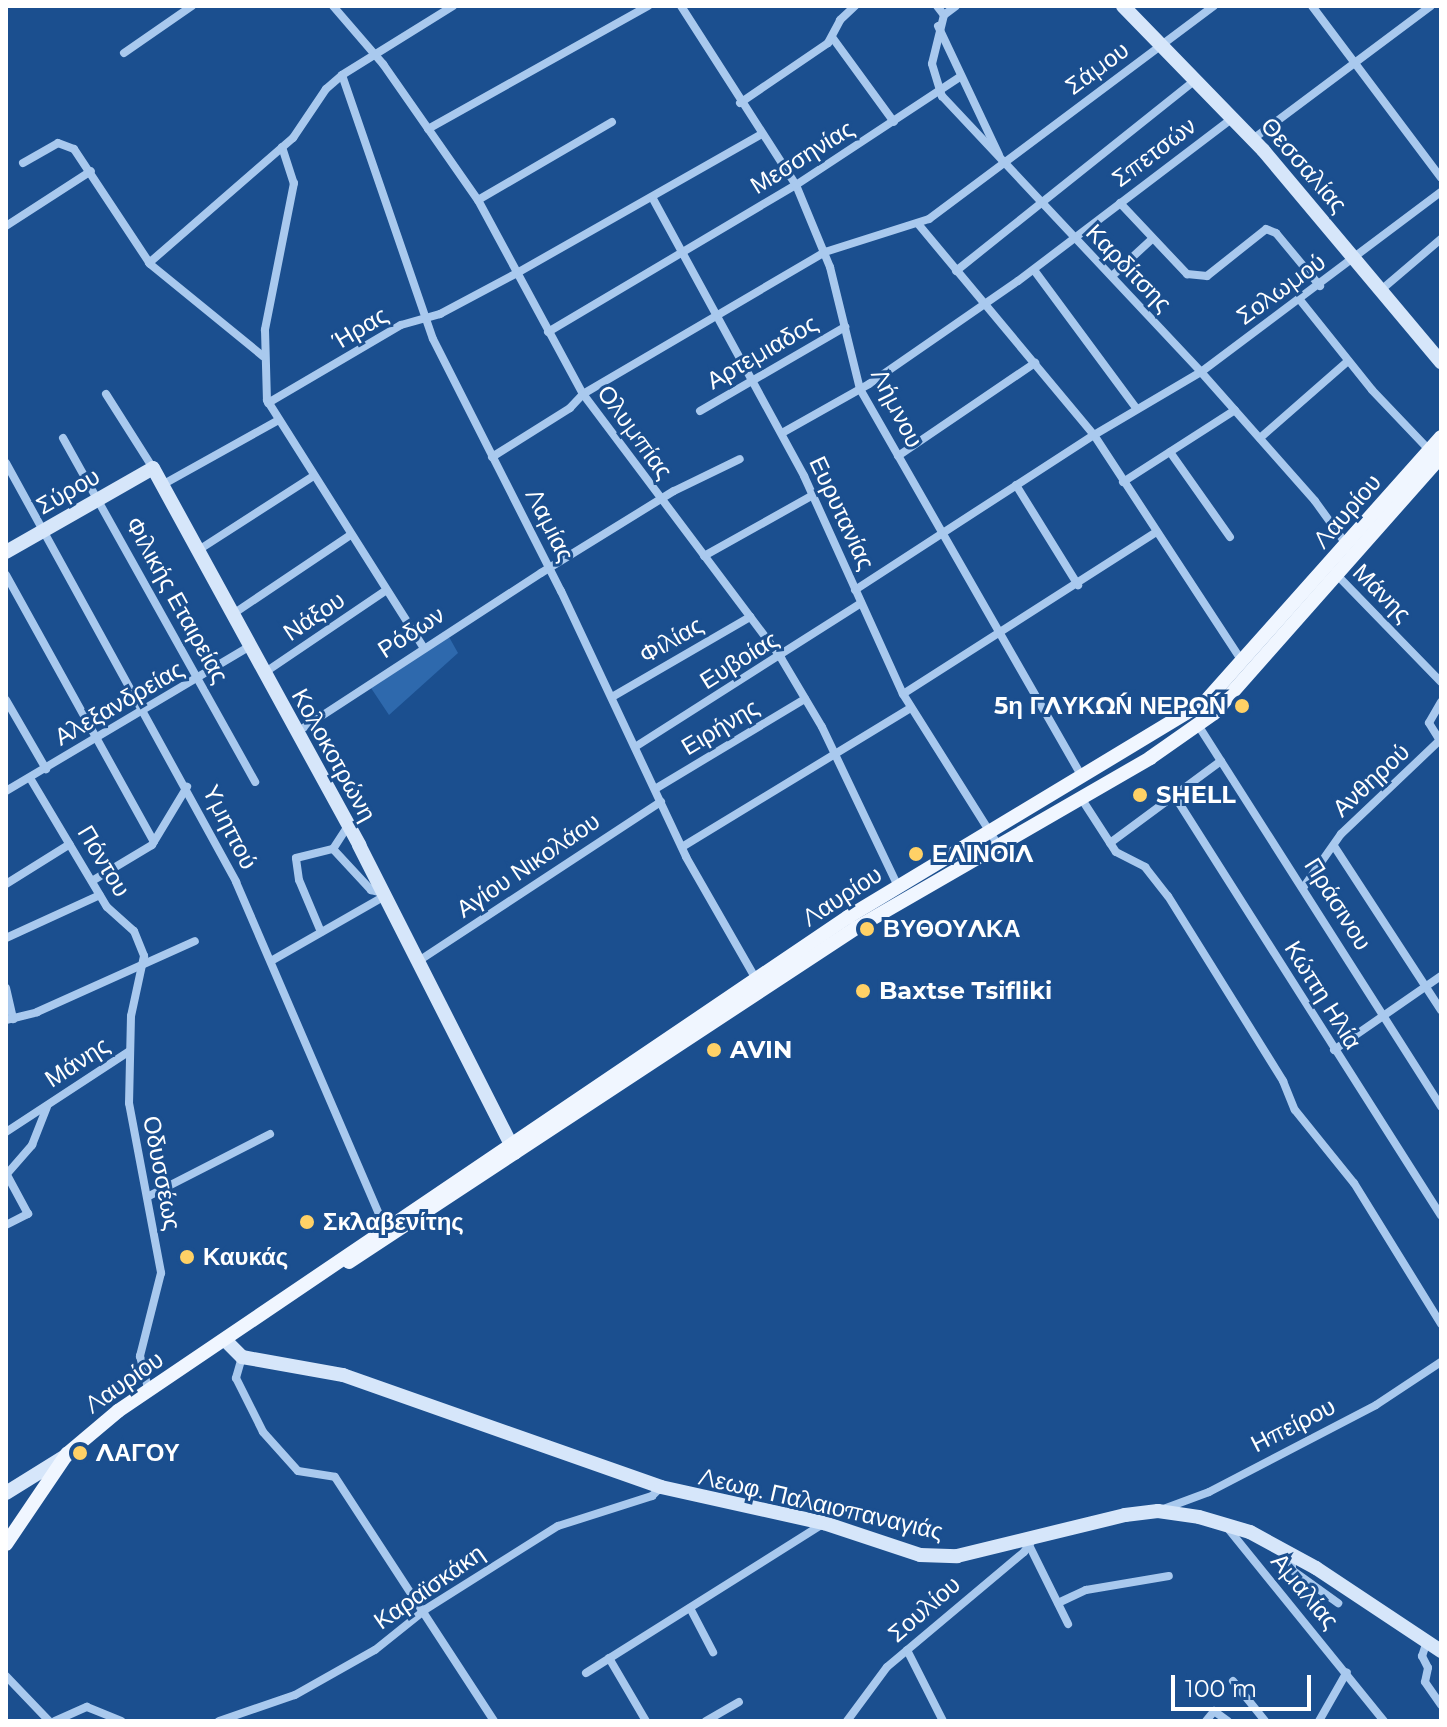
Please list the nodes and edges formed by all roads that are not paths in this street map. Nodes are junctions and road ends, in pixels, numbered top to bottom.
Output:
1 (192, 6) edge
2 (333, 6) edge
3 (453, 6) edge
4 (648, 6) edge
5 (681, 6) edge
6 (855, 6) edge
7 (937, 6) edge
8 (956, 6) edge
9 (1123, 6) edge
10 (1214, 6) edge
11 (1312, 6) edge
12 (1431, 6) edge
13 (944, 15) junction
14 (938, 26) junction
15 (832, 37) junction
16 (1161, 46) junction
17 (124, 53) dead end
18 (375, 54) junction
19 (1354, 61) junction
20 (342, 75) junction
21 (960, 77) junction
22 (1195, 80) junction
23 (939, 91) junction
24 (740, 103) junction
25 (1233, 118) junction
26 (612, 122) dead end
27 (894, 122) junction
28 (428, 129) junction
29 (760, 135) junction
30 (1253, 139) junction
31 (282, 147) junction
32 (23, 163) dead end
33 (1003, 163) junction
34 (91, 171) junction
35 (1441, 178) edge
36 (796, 185) junction
37 (1441, 192) edge
38 (652, 197) junction
39 (478, 200) junction
40 (1120, 203) junction
41 (1040, 204) junction
42 (919, 225) junction
43 (6, 226) edge
44 (1152, 239) junction
45 (1441, 239) edge
46 (1074, 240) junction
47 (825, 252) junction
48 (684, 254) junction
49 (1356, 259) junction
50 (149, 263) junction
51 (1034, 270) junction
52 (956, 271) junction
53 (517, 273) junction
54 (1112, 276) junction
55 (1320, 286) junction
56 (1381, 290) junction
57 (1300, 300) junction
58 (984, 304) junction
59 (719, 316) junction
60 (426, 319) junction
61 (845, 327) junction
62 (548, 332) junction
63 (263, 356) junction
64 (1348, 361) junction
65 (1441, 362) edge
66 (1035, 363) junction
67 (1201, 372) junction
68 (753, 380) junction
69 (860, 389) junction
70 (106, 394) dead end
71 (583, 394) junction
72 (268, 403) junction
73 (1137, 409) junction
74 (1235, 410) junction
75 (700, 411) dead end
76 (277, 421) junction
77 (782, 433) junction
78 (1094, 435) junction
79 (1441, 437) edge
80 (63, 438) dead end
81 (1260, 438) junction
82 (1170, 452) junction
83 (1435, 454) edge
84 (898, 456) junction
85 (492, 457) junction
86 (740, 459) dead end
87 (7, 465) edge
88 (153, 468) junction
89 (312, 477) junction
90 (1123, 482) junction
91 (162, 485) junction
92 (1016, 485) junction
93 (813, 495) junction
94 (99, 499) junction
95 (659, 500) junction
96 (44, 530) junction
97 (1156, 532) junction
98 (942, 533) junction
99 (349, 536) junction
100 (1230, 537) dead end
101 (1347, 545) junction
102 (197, 551) junction
103 (6, 552) edge
104 (704, 556) junction
105 (549, 568) junction
106 (1333, 572) junction
107 (6, 575) edge
108 (1078, 585) junction
109 (855, 590) junction
110 (385, 591) junction
111 (861, 603) junction
112 (233, 614) junction
113 (750, 617) junction
114 (1002, 634) junction
115 (250, 646) junction
116 (424, 648) junction
117 (781, 658) junction
118 (1243, 663) junction
119 (264, 673) junction
120 (199, 680) junction
121 (1441, 682) edge
122 (903, 694) junction
123 (612, 697) junction
124 (805, 699) junction
125 (6, 700) edge
126 (1441, 702) edge
127 (911, 708) junction
128 (143, 712) junction
129 (1198, 725) junction
130 (297, 732) junction
131 (95, 738) junction
132 (1440, 741) edge
133 (635, 747) junction
134 (836, 756) junction
135 (1221, 761) junction
136 (46, 769) junction
137 (1082, 777) junction
138 (30, 778) junction
139 (255, 782) dead end
140 (187, 787) junction
141 (655, 789) junction
142 (6, 791) edge
143 (1174, 795) junction
144 (1081, 798) junction
145 (661, 802) junction
146 (348, 826) junction
147 (989, 830) junction
148 (154, 842) junction
149 (1110, 843) junction
150 (70, 844) junction
151 (998, 845) junction
152 (1334, 846) junction
153 (682, 847) junction
154 (333, 849) junction
155 (92, 881) junction
156 (6, 884) edge
157 (898, 886) junction
158 (1303, 888) junction
159 (384, 894) junction
160 (100, 895) junction
161 (321, 932) junction
162 (6, 938) edge
163 (195, 941) dead end
164 (145, 960) junction
165 (271, 961) junction
166 (417, 962) junction
167 (1441, 976) edge
168 (756, 979) junction
169 (1427, 987) junction
170 (6, 988) edge
171 (1441, 1010) edge
172 (1384, 1014) junction
173 (9, 1020) edge
174 (1334, 1050) junction
175 (130, 1051) junction
176 (47, 1106) junction
177 (1441, 1107) edge
178 (6, 1132) edge
179 (270, 1134) dead end
180 (513, 1150) junction
181 (6, 1175) edge
182 (149, 1196) junction
183 (1441, 1215) edge
184 (6, 1225) edge
185 (384, 1226) junction
186 (300, 1289) junction
187 (1441, 1324) edge
188 (225, 1340) junction
189 (242, 1357) junction
190 (1441, 1362) edge
191 (149, 1391) junction
192 (67, 1454) junction
193 (661, 1487) junction
194 (6, 1493) edge
195 (35, 1502) junction
196 (1158, 1511) junction
197 (824, 1523) junction
198 (1227, 1524) junction
199 (1033, 1541) junction
200 (6, 1544) edge
201 (1292, 1555) junction
202 (1169, 1576) dead end
203 (1058, 1603) junction
204 (1338, 1603) dead end
205 (690, 1608) junction
206 (420, 1613) junction
207 (1068, 1624) dead end
208 (1428, 1641) junction
209 (907, 1650) junction
210 (1441, 1651) edge
211 (713, 1652) dead end
212 (609, 1658) junction
213 (1347, 1672) junction
214 (586, 1673) dead end
215 (6, 1676) edge
216 (1233, 1681) dead end
217 (739, 1702) dead end
218 (1441, 1705) edge
219 (245, 1718) edge
220 (224, 1720) edge
221 (52, 1721) edge
222 (121, 1721) edge
223 (494, 1721) edge
224 (646, 1721) edge
225 (706, 1721) edge
226 (847, 1721) edge
227 (943, 1721) edge
228 (1206, 1721) edge
229 (1228, 1721) edge
230 (1265, 1721) edge
231 (1319, 1721) edge
232 (1384, 1721) edge

1 - 17 street
2 - 18 street, Ολυμπίας
3 - 18 street
4 - 28 street
5 - 24 street, Λήμνου
6 - 15 street
7 - 13 street
8 - 13 street
9 - 16 street, Θεσσαλίας
10 - 16 street, Σάμου
11 - 19 street
12 - 19 street
13 - 14 street
14 - 21 street
14 - 23 street
15 - 24 street
15 - 27 street
16 - 22 street, Θεσσαλίας
16 - 33 street, Σάμου
18 - 20 street
18 - 28 street, Ολυμπίας
19 - 30 street
19 - 35 street
20 - 31 street
20 - 60 street, Λαμίας
21 - 23 street, Μεσσηνίας
21 - 33 street
22 - 25 street, Θεσσαλίας
22 - 41 street
23 - 27 street, Μεσσηνίας
23 - 33 street, Καρδίτσης
24 - 29 street, Λήμνου
25 - 30 street, Θεσσαλίας
25 - 40 street, Σπετσών
26 - 39 street
27 - 36 street, Μεσσηνίας
28 - 39 street, Ολυμπίας
29 - 36 street, Λήμνου
29 - 38 street, Ήρας
30 - 49 street, Θεσσαλίας
31 - 50 street
31 - 63 street
32 - 34 street
33 - 41 street, Καρδίτσης
33 - 42 street, Σάμου
34 - 43 street
34 - 50 street
36 - 47 street, Λήμνου
36 - 48 street, Μεσσηνίας
37 - 49 street, Σολωμού
38 - 48 street, Ευρυτανίας
38 - 53 street, Ήρας
39 - 53 street, Ολυμπίας
40 - 44 street
40 - 46 street, Σπετσών
41 - 46 street, Καρδίτσης
41 - 52 street
42 - 47 street
42 - 52 street
44 - 54 street
44 - 55 street
45 - 56 street
46 - 51 street, Σπετσών
46 - 54 street, Καρδίτσης
47 - 59 street
47 - 61 street, Λήμνου
48 - 59 street, Ευρυτανίας
48 - 62 street, Μεσσηνίας
49 - 55 street, Σολωμού
49 - 56 street, Θεσσαλίας
50 - 63 street
51 - 58 street, Σπετσών
51 - 73 street
52 - 58 street
53 - 60 street, Ήρας
53 - 62 street, Ολυμπίας
54 - 67 street, Καρδίτσης
55 - 57 street, Σολωμού
56 - 65 street, Θεσσαλίας
57 - 64 street
57 - 67 street, Σολωμού
58 - 66 street
58 - 69 street, Σπετσών
59 - 68 street, Ευρυτανίας
59 - 71 street
60 - 72 street, Ήρας
60 - 85 street, Λαμίας
61 - 68 street, Αρτεμιαδος
61 - 69 street, Λήμνου
62 - 71 street, Ολυμπίας
63 - 72 street
64 - 81 street
64 - 83 street
66 - 78 street
66 - 84 street
67 - 73 street, Σολωμού
67 - 74 street, Καρδίτσης
68 - 75 street, Αρτεμιαδος
68 - 77 street, Ευρυτανίας
69 - 77 street, Σπετσών
69 - 84 street, Λήμνου
70 - 88 street, Κολοκοτρώνη
71 - 85 street
71 - 95 street, Ολυμπίας
72 - 76 street
73 - 78 street, Σολωμού
74 - 81 street, Καρδίτσης
74 - 82 street
76 - 89 street
76 - 91 street
77 - 93 street, Ευρυτανίας
78 - 90 street
78 - 92 street, Σολωμού
79 - 83 main road, Λαυρίου
80 - 94 street, Φιλικής Εταιρείας
81 - 101 street, Καρδίτσης
82 - 90 street
82 - 100 street
83 - 101 main road, Λαυρίου
83 - 106 main road, Λαυρίου
84 - 98 street, Λήμνου
85 - 105 street, Λαμίας
86 - 95 street, Ρόδων
87 - 96 street, Υμηττού
88 - 91 street, Κολοκοτρώνη
88 - 94 street, Σύρου
89 - 99 street
89 - 102 street
90 - 97 street
91 - 102 street, Κολοκοτρώνη
92 - 98 street, Σολωμού
92 - 108 street
93 - 104 street
93 - 109 street, Ευρυτανίας
94 - 96 street, Σύρου
94 - 120 street, Φιλικής Εταιρείας
95 - 104 street, Ολυμπίας
95 - 105 street, Ρόδων
96 - 103 street, Σύρου
96 - 128 street, Υμηττού
97 - 108 street
97 - 118 street
98 - 109 street, Σολωμού
98 - 114 street, Λήμνου
99 - 110 street
99 - 112 street
101 - 106 main road, Λαυρίου
102 - 112 street, Κολοκοτρώνη
104 - 113 street, Ολυμπίας
105 - 116 street, Ρόδων
105 - 123 street, Λαμίας
106 - 118 main road, Λαυρίου
106 - 121 street, Μάνης
106 - 129 main road, Λαυρίου
107 - 131 street
108 - 114 street
109 - 111 street, Ευρυτανίας
110 - 116 street
110 - 119 street, Νάξου
111 - 117 street, Ευβοίας
111 - 122 street, Ευρυτανίας
112 - 115 street, Κολοκοτρώνη
113 - 117 street, Ολυμπίας
113 - 123 street, Φιλίας
114 - 122 street
114 - 137 street, Λήμνου
115 - 119 street, Κολοκοτρώνη
115 - 120 street, Αλεξανδρείας
116 - 130 street, Ρόδων
117 - 124 street, Ολυμπίας
117 - 133 street, Ευβοίας
118 - 137 main road, Λαυρίου
119 - 130 street, Κολοκοτρώνη
120 - 128 street, Αλεξανδρείας
120 - 139 street, Φιλικής Εταιρείας
122 - 127 street, Ευρυτανίας
123 - 133 street, Λαμίας
124 - 134 street, Ολυμπίας
124 - 141 street, Ειρήνης
125 - 136 street
126 - 132 street
127 - 134 street
127 - 147 street, Ευρυτανίας
128 - 131 street, Αλεξανδρείας
128 - 140 street, Υμηττού
129 - 135 street, Πράσινου
129 - 144 main road, Λαυρίου
130 - 146 street, Κολοκοτρώνη
131 - 136 street, Αλεξανδρείας
131 - 148 street
132 - 152 street, Ανθηρού
133 - 141 street, Λαμίας
134 - 153 street
134 - 157 street, Ολυμπίας
135 - 143 street
135 - 158 street, Πράσινου
136 - 138 street, Αλεξανδρείας
137 - 147 main road, Λαυρίου
138 - 142 street, Αλεξανδρείας
138 - 150 street, Πόντου
140 - 148 street
140 - 165 street, Υμηττού
141 - 145 street, Λαμίας
143 - 149 street
143 - 174 street, Κώττη Ηλία
144 - 149 street
144 - 151 main road, Λαυρίου
145 - 153 street, Λαμίας
145 - 166 street, Αγίου Νικολάου
146 - 154 street
146 - 159 street, Κολοκοτρώνη
147 - 151 street, Ευρυτανίας
147 - 157 main road, Λαυρίου
148 - 155 street
149 - 187 street
150 - 155 street, Πόντου
150 - 156 street
151 - 180 main road, Λαυρίου
152 - 158 street, Ανθηρού
152 - 169 street
153 - 168 street, Λαμίας
154 - 159 street
154 - 161 street
155 - 160 street, Πόντου
157 - 168 main road, Λαυρίου
158 - 172 street, Πράσινου
159 - 161 street
159 - 166 street, Κολοκοτρώνη
160 - 162 street
160 - 164 street, Πόντου
161 - 165 street
163 - 164 street
164 - 173 street
164 - 175 street, Οδυσσέως
165 - 185 street, Υμηττού
166 - 180 street, Κολοκοτρώνη
167 - 169 street
168 - 180 main road, Λαυρίου
169 - 171 street
169 - 172 street
170 - 173 street
172 - 174 street
172 - 177 street, Πράσινου
174 - 183 street, Κώττη Ηλία
175 - 176 street, Μάνης
175 - 182 street, Οδυσσέως
176 - 178 street, Μάνης
176 - 181 street
179 - 182 street
180 - 185 main road, Λαυρίου
180 - 186 main road, Λαυρίου
181 - 184 street
182 - 191 street, Οδυσσέως
185 - 186 main road, Λαυρίου
186 - 188 main road, Λαυρίου
188 - 189 street
188 - 191 main road, Λαυρίου
189 - 193 street, Λεωφ. Παλαιοπαναγιάς
189 - 206 street
190 - 196 street, Ηπείρου
191 - 192 main road, Λαυρίου
192 - 194 street
192 - 195 main road, Λαυρίου
193 - 197 street, Λεωφ. Παλαιοπαναγιάς
193 - 206 street, Καραϊσκάκη
194 - 195 street
195 - 200 main road, Λαυρίου
196 - 198 street, Λεωφ. Παλαιοπαναγιάς
196 - 199 street, Λεωφ. Παλαιοπαναγιάς
197 - 199 street, Λεωφ. Παλαιοπαναγιάς
197 - 205 street
198 - 201 street, Λεωφ. Παλαιοπαναγιάς
198 - 213 street, Αμαλίας
199 - 203 street
199 - 209 street, Σουλίου
201 - 204 street
201 - 208 street, Λεωφ. Παλαιοπαναγιάς
202 - 203 street
203 - 207 street
205 - 211 street
205 - 212 street
206 - 219 street, Καραϊσκάκη
206 - 223 street
208 - 210 street, Λεωφ. Παλαιοπαναγιάς
208 - 218 street
209 - 226 street, Σουλίου
209 - 227 street
212 - 214 street
212 - 224 street
213 - 231 street
213 - 232 street, Αμαλίας
215 - 221 street
216 - 230 street
217 - 225 street
219 - 220 street, Καραϊσκάκη
221 - 222 street
228 - 229 street

